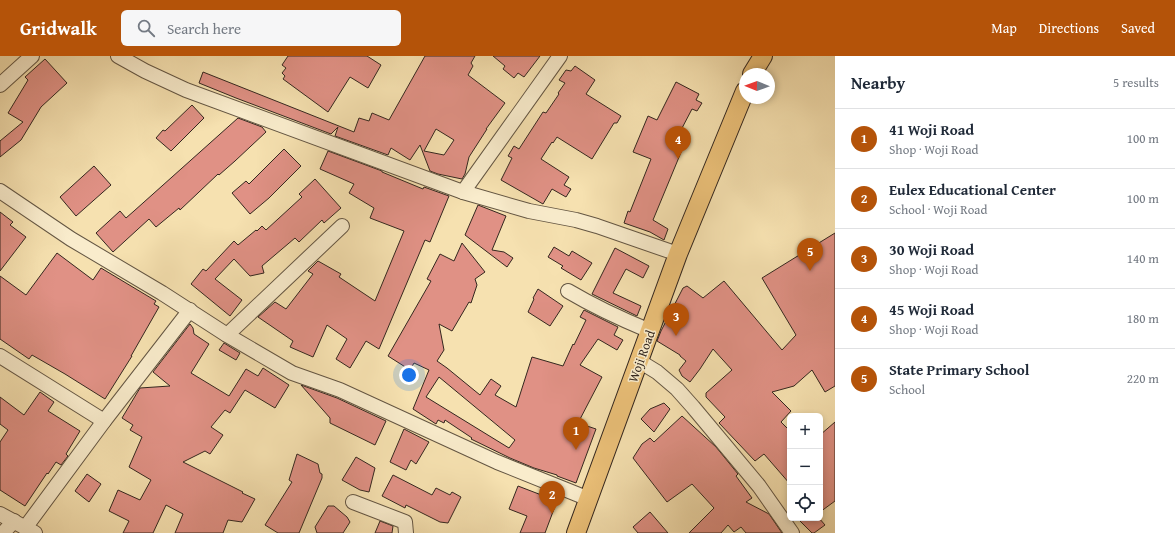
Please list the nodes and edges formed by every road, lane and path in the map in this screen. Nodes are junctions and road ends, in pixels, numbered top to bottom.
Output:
1 (32, 56) edge
2 (118, 56) edge
3 (560, 56) edge
4 (763, 56) edge
5 (756, 68) edge
6 (0, 85) edge
7 (740, 104) edge
8 (0, 191) edge
9 (463, 192) junction
10 (342, 226) dead end
11 (678, 254) junction
12 (568, 291) dead end
13 (190, 310) junction
14 (650, 331) junction
15 (227, 335) junction
16 (0, 356) edge
17 (639, 361) junction
18 (104, 421) junction
19 (589, 499) junction
20 (353, 502) dead end
21 (0, 514) edge
22 (25, 528) edge
23 (3, 533) edge
24 (406, 533) edge
25 (576, 533) edge
26 (792, 533) edge

1 - 6 street
2 - 9 street
3 - 9 street
4 - 5 main road
7 - 11 main road, Woji Road
8 - 13 street
9 - 11 street
10 - 15 street
11 - 14 main road, Woji Road
12 - 14 street
13 - 15 street
13 - 18 street
14 - 17 main road, Woji Road
15 - 19 street
16 - 18 street
17 - 19 main road, Woji Road
17 - 26 street
18 - 22 street
19 - 25 main road, Woji Road
20 - 24 street
21 - 22 street
22 - 23 street

